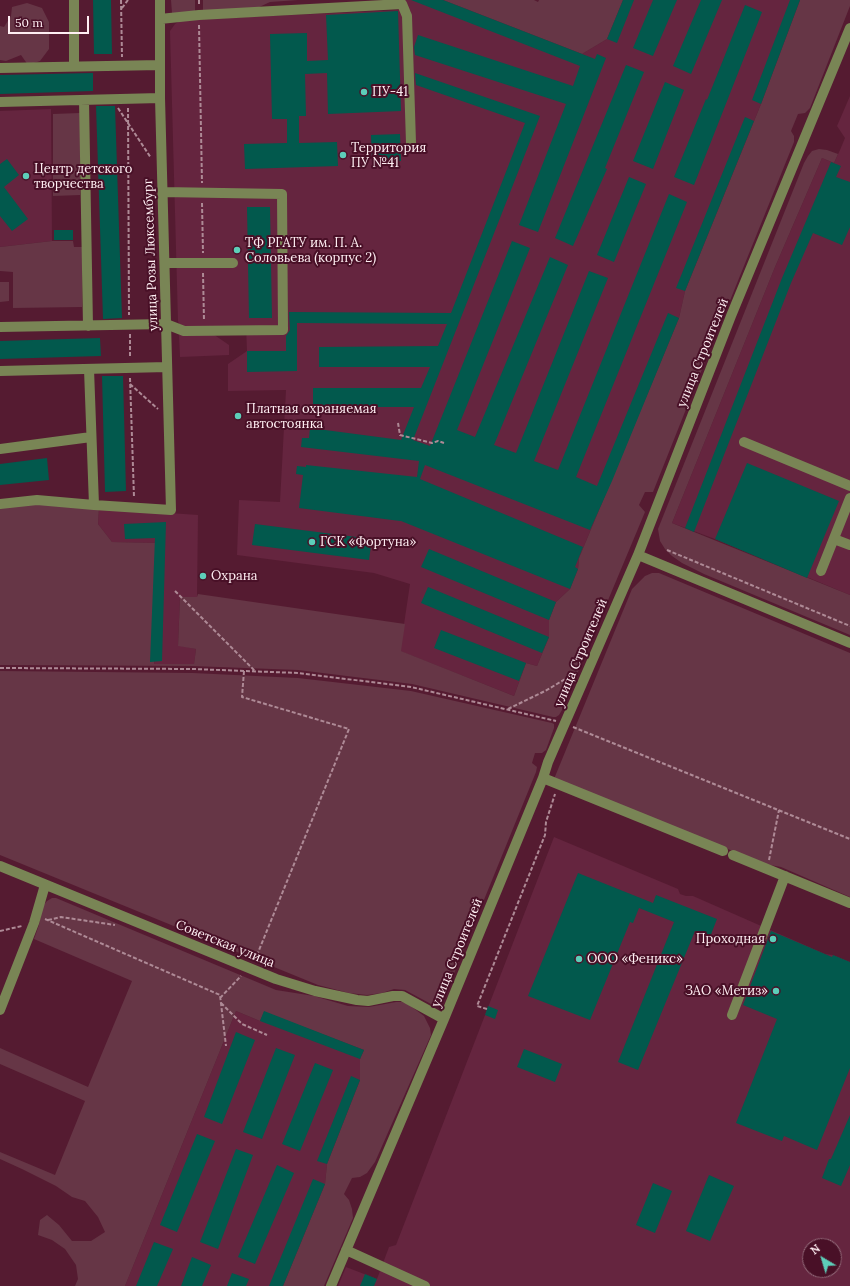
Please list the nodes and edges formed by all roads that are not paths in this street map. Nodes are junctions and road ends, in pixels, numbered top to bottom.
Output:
1 (74, 0) edge
2 (160, 0) edge
3 (160, 19) junction
4 (850, 28) edge
5 (160, 65) junction
6 (74, 66) junction
7 (0, 68) edge
8 (160, 98) junction
9 (84, 100) junction
10 (0, 102) edge
11 (411, 143) dead end
12 (163, 192) junction
13 (165, 263) junction
14 (233, 264) dead end
15 (166, 324) junction
16 (88, 326) junction
17 (0, 327) edge
18 (167, 367) junction
19 (89, 369) junction
20 (0, 371) edge
21 (91, 437) junction
22 (744, 442) dead end
23 (0, 449) edge
24 (850, 486) edge
25 (850, 498) edge
26 (0, 504) edge
27 (94, 505) junction
28 (834, 539) junction
29 (850, 545) edge
30 (638, 555) junction
31 (821, 571) dead end
32 (850, 643) edge
33 (543, 778) junction
34 (723, 851) dead end
35 (734, 855) dead end
36 (0, 866) edge
37 (785, 876) junction
38 (45, 885) junction
39 (850, 903) edge
40 (9, 984) edge
41 (0, 1010) edge
42 (732, 1015) dead end
43 (444, 1019) junction
44 (346, 1250) junction
45 (331, 1286) edge
46 (425, 1286) edge

1 - 6 street
2 - 3 street, улица Розы Люксембург
3 - 5 street, улица Розы Люксембург
3 - 11 street
4 - 30 street, улица Строителей
5 - 6 street
5 - 8 street, улица Розы Люксембург
6 - 7 street
8 - 9 street
8 - 12 street, улица Розы Люксембург
9 - 10 street
9 - 16 street
12 - 13 street, улица Розы Люксембург
12 - 15 street
13 - 14 street
13 - 15 street, улица Розы Люксембург
15 - 16 street
15 - 18 street, улица Розы Люксембург
16 - 17 street
18 - 19 street
18 - 27 street, улица Розы Люксембург
19 - 20 street
19 - 21 street
21 - 23 street
21 - 27 street
22 - 24 street
25 - 28 street
26 - 27 street
28 - 29 street
28 - 31 street
30 - 32 street
30 - 33 street, улица Строителей
33 - 34 street
33 - 43 street, улица Строителей
35 - 37 street
36 - 38 street, Советская улица
37 - 39 street
37 - 42 street
38 - 40 street
38 - 43 street, Советская улица
40 - 41 street
43 - 44 street, улица Строителей
44 - 45 street, улица Строителей
44 - 46 street

